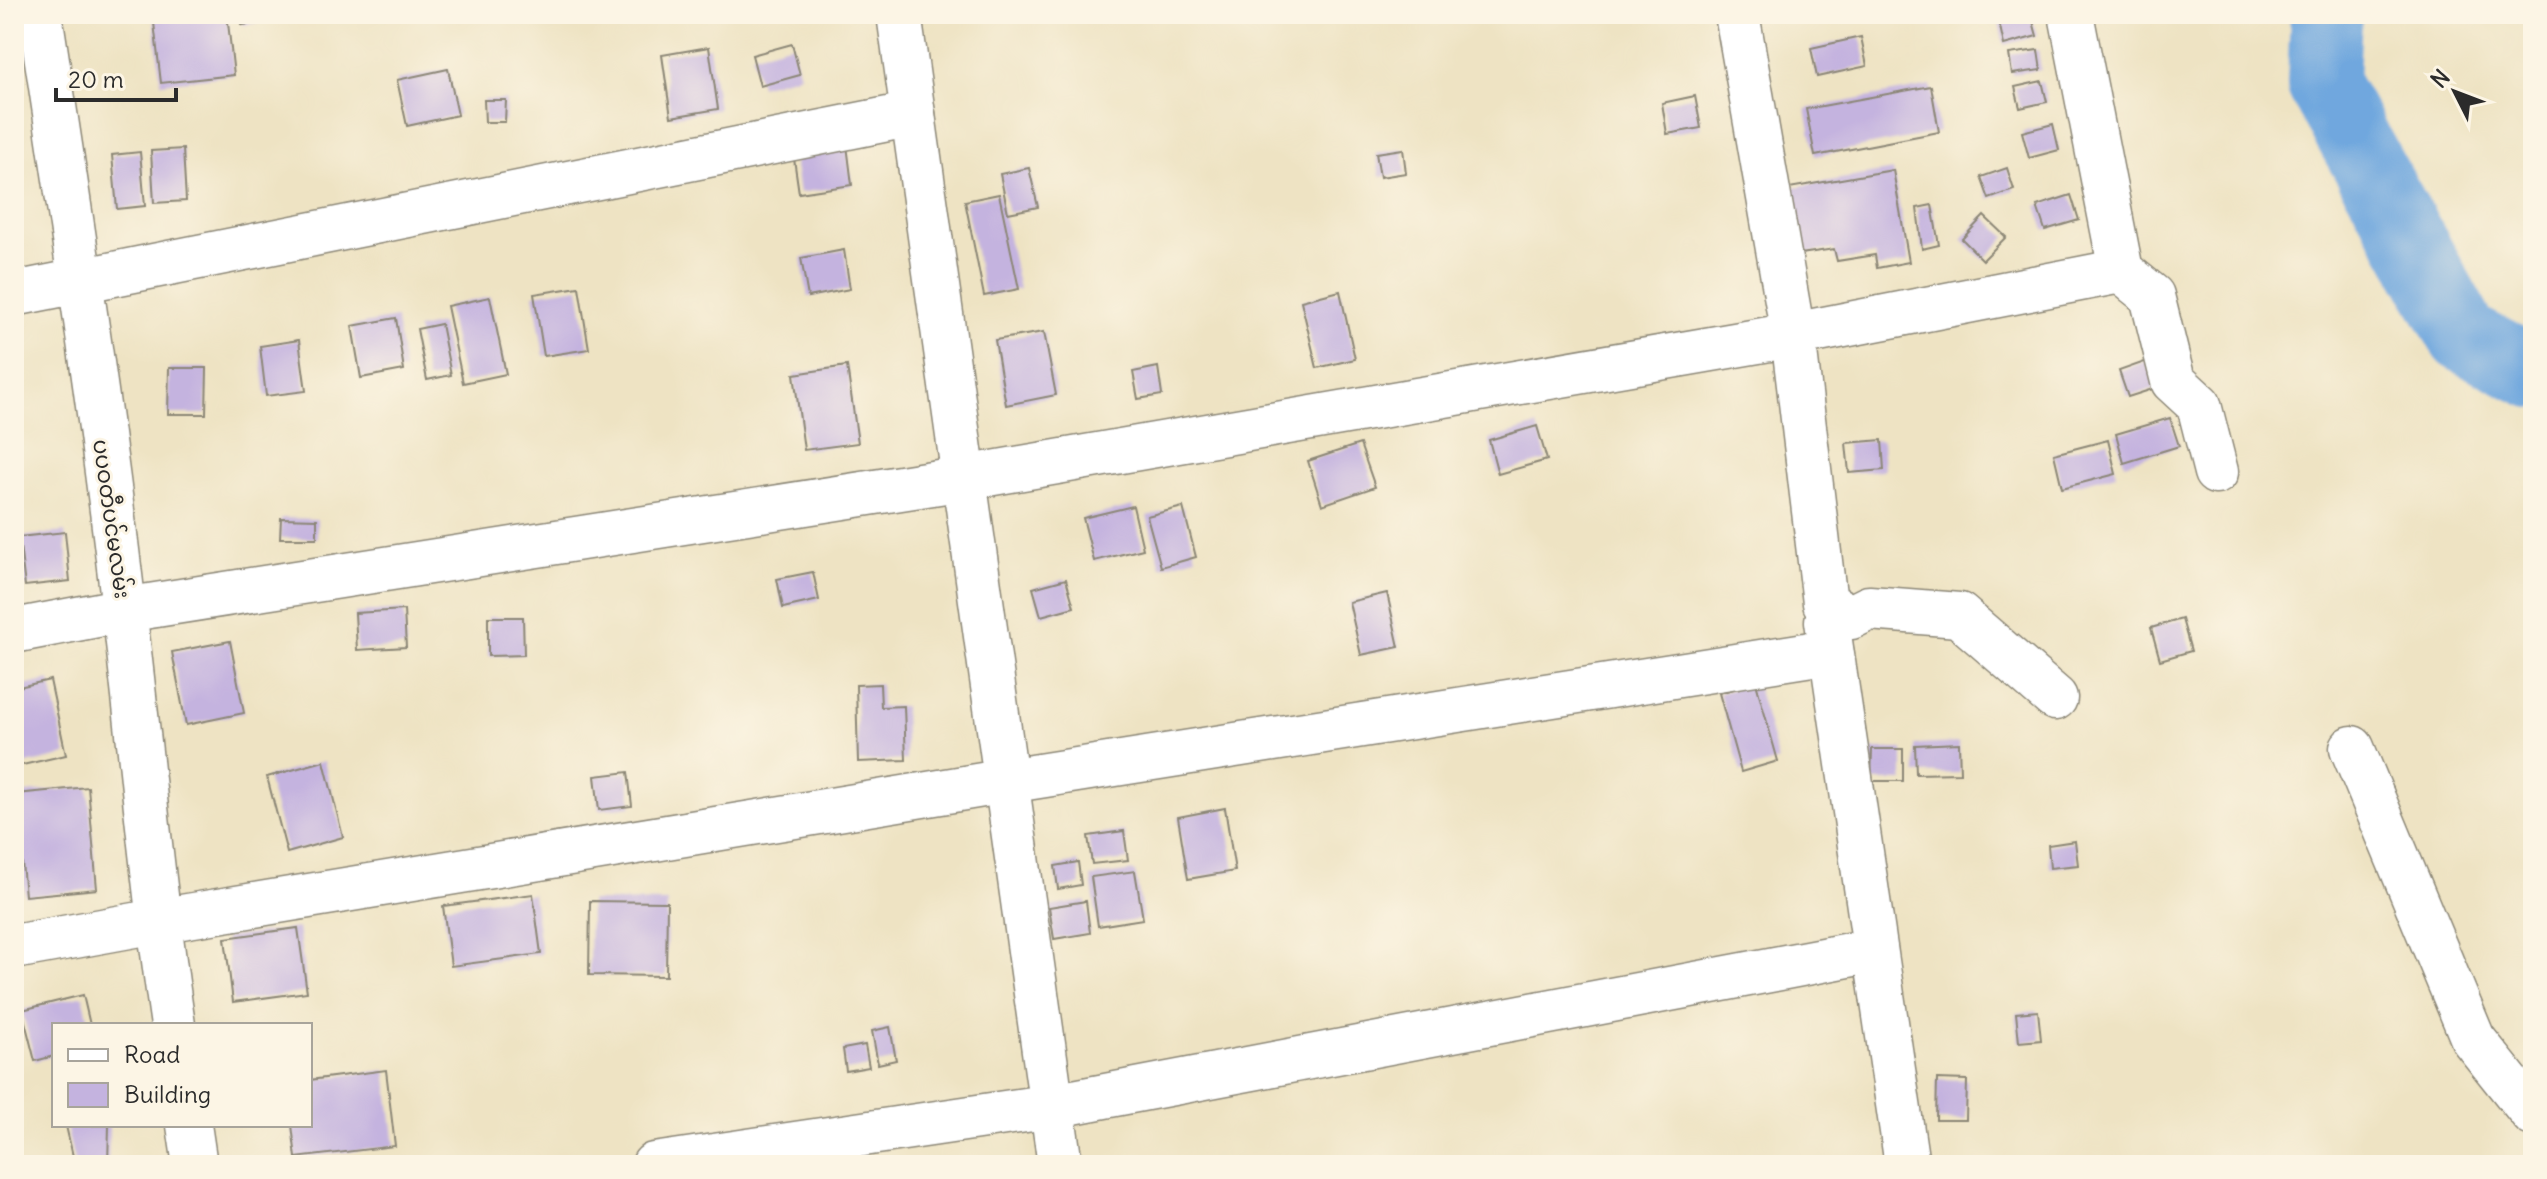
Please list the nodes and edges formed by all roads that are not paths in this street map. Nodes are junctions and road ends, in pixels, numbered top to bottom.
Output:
1 (40, 14) edge
2 (899, 14) edge
3 (1737, 14) edge
4 (2071, 14) edge
5 (913, 114) junction
6 (2121, 271) junction
7 (81, 283) junction
8 (14, 294) edge
9 (1793, 335) junction
10 (2216, 472) dead end
11 (964, 478) junction
12 (1825, 603) junction
13 (124, 610) junction
14 (14, 631) edge
15 (1831, 651) junction
16 (2055, 698) dead end
17 (2352, 748) dead end
18 (1007, 781) junction
19 (157, 921) junction
20 (14, 947) edge
21 (1875, 950) junction
22 (173, 1023) edge
23 (1052, 1106) junction
24 (2533, 1114) edge
25 (189, 1127) edge
26 (195, 1165) edge
27 (654, 1165) edge
28 (1060, 1165) edge
29 (1907, 1165) edge

1 - 7 street, ပပဝတီပင်မလမ်း
2 - 5 street
3 - 9 street
4 - 6 street
5 - 7 street
5 - 11 street
6 - 9 street
6 - 10 street
7 - 8 street
7 - 13 street, ပပဝတီပင်မလမ်း
9 - 11 street
9 - 12 street
11 - 13 street
11 - 18 street
12 - 15 street
12 - 16 street
13 - 14 street
13 - 19 street, ပပဝတီပင်မလမ်း
15 - 18 street
15 - 21 street
17 - 24 street
18 - 19 street
18 - 23 street
19 - 20 street
19 - 22 street, ပပဝတီပင်မလမ်း
21 - 23 street
21 - 29 street
23 - 27 street
23 - 28 street
25 - 26 street

